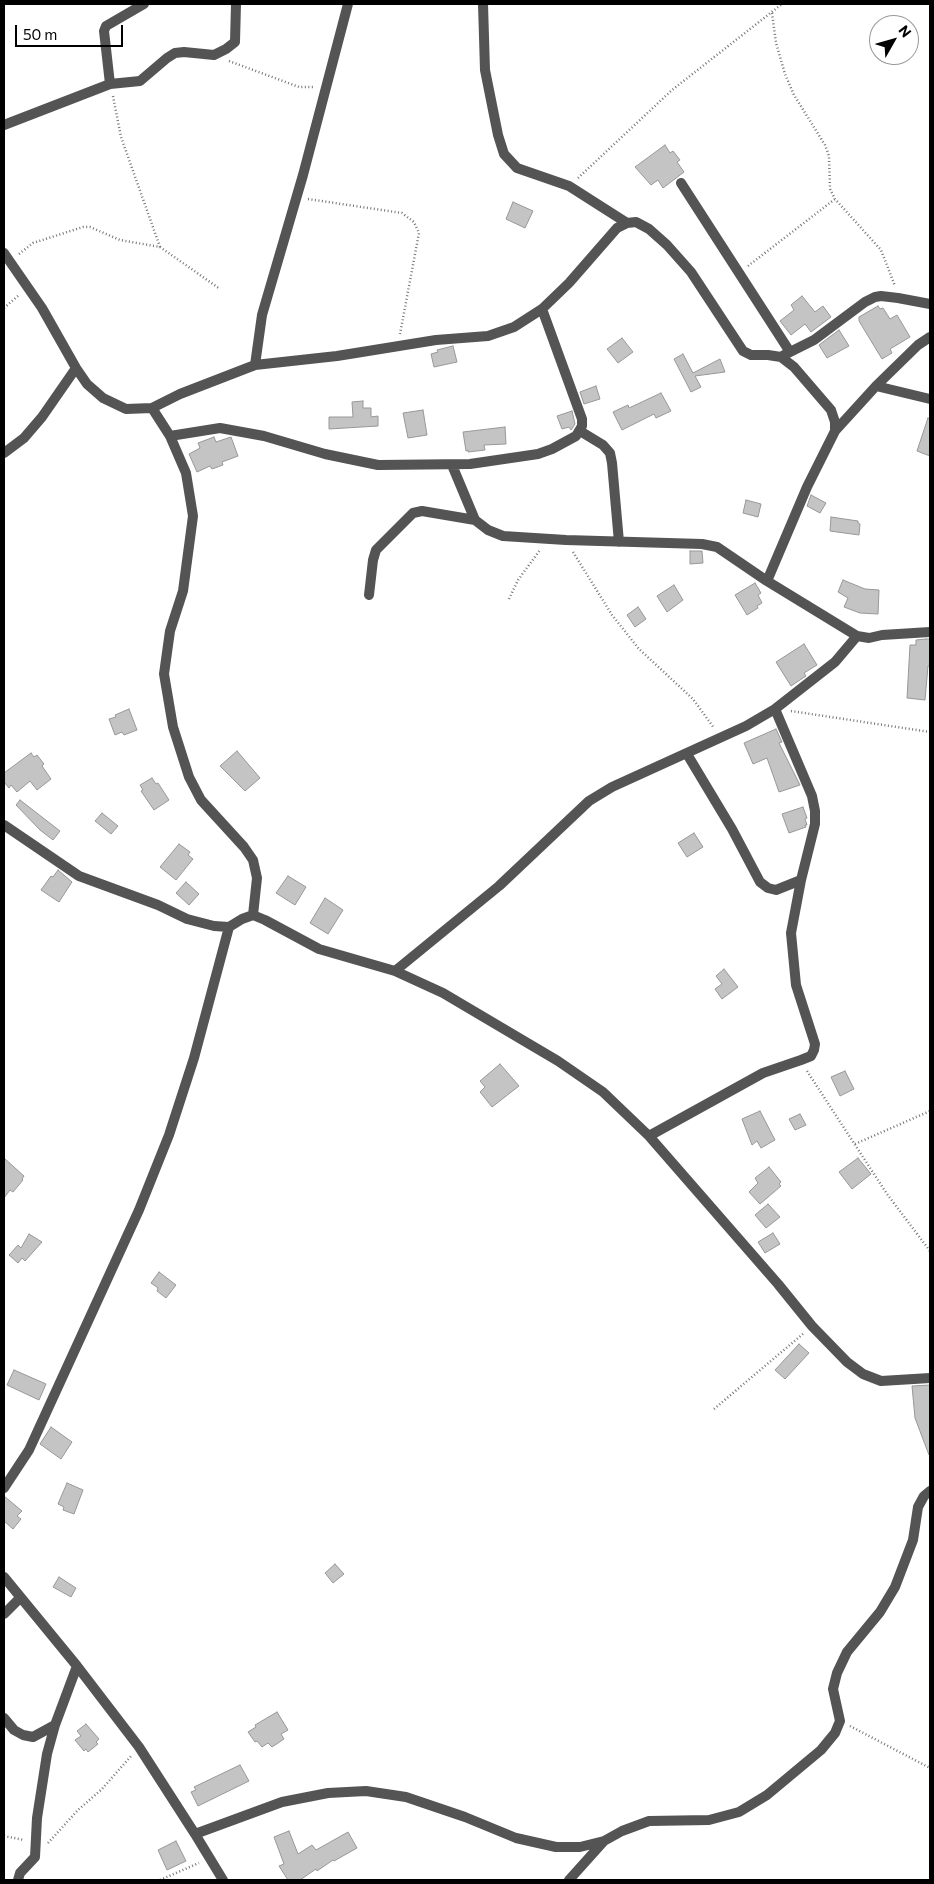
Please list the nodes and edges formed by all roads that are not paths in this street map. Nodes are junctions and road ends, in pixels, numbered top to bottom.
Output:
1 (144, 4) edge
2 (236, 4) edge
3 (348, 4) edge
4 (483, 4) edge
5 (110, 84) junction
6 (4, 125) edge
7 (681, 183) dead end
8 (627, 223) junction
9 (4, 253) edge
10 (930, 304) edge
11 (542, 309) junction
12 (930, 337) edge
13 (786, 355) junction
14 (255, 365) junction
15 (76, 368) junction
16 (876, 386) junction
17 (930, 398) edge
18 (152, 408) junction
19 (580, 431) junction
20 (835, 431) junction
21 (170, 436) junction
22 (4, 453) edge
23 (452, 465) junction
24 (475, 520) junction
25 (619, 542) junction
26 (767, 581) junction
27 (369, 595) dead end
28 (930, 632) edge
29 (858, 636) junction
30 (775, 709) junction
31 (687, 754) junction
32 (4, 825) edge
33 (800, 880) junction
34 (253, 915) junction
35 (229, 927) junction
36 (395, 971) junction
37 (649, 1136) junction
38 (930, 1378) edge
39 (4, 1488) edge
40 (930, 1491) edge
41 (4, 1578) edge
42 (20, 1598) junction
43 (4, 1614) edge
44 (77, 1666) junction
45 (4, 1718) edge
46 (55, 1725) junction
47 (196, 1834) junction
48 (604, 1842) junction
49 (18, 1880) edge
50 (223, 1880) edge
51 (569, 1880) edge

1 - 5 street
2 - 5 street
3 - 14 street
4 - 8 street
5 - 6 street
7 - 13 street
8 - 11 street
8 - 13 street
9 - 15 street
10 - 13 street
11 - 14 street
11 - 19 street
12 - 16 street
13 - 20 street
14 - 18 street
15 - 18 street
15 - 22 street
16 - 17 street
16 - 20 street
18 - 21 street
19 - 23 street
19 - 25 street
20 - 26 street
21 - 23 street
21 - 34 street
23 - 24 street
24 - 25 street
24 - 27 street
25 - 26 street
26 - 29 street
28 - 29 street
29 - 30 street
30 - 31 street
30 - 33 street
31 - 33 street
31 - 36 street
32 - 35 street
33 - 37 street
34 - 35 street
34 - 36 street
35 - 39 street
36 - 37 street
37 - 38 street
40 - 48 street
41 - 42 street
42 - 43 street
42 - 44 street
44 - 46 street
44 - 47 street
45 - 46 street
46 - 49 street
47 - 48 street
47 - 50 street
48 - 51 street

